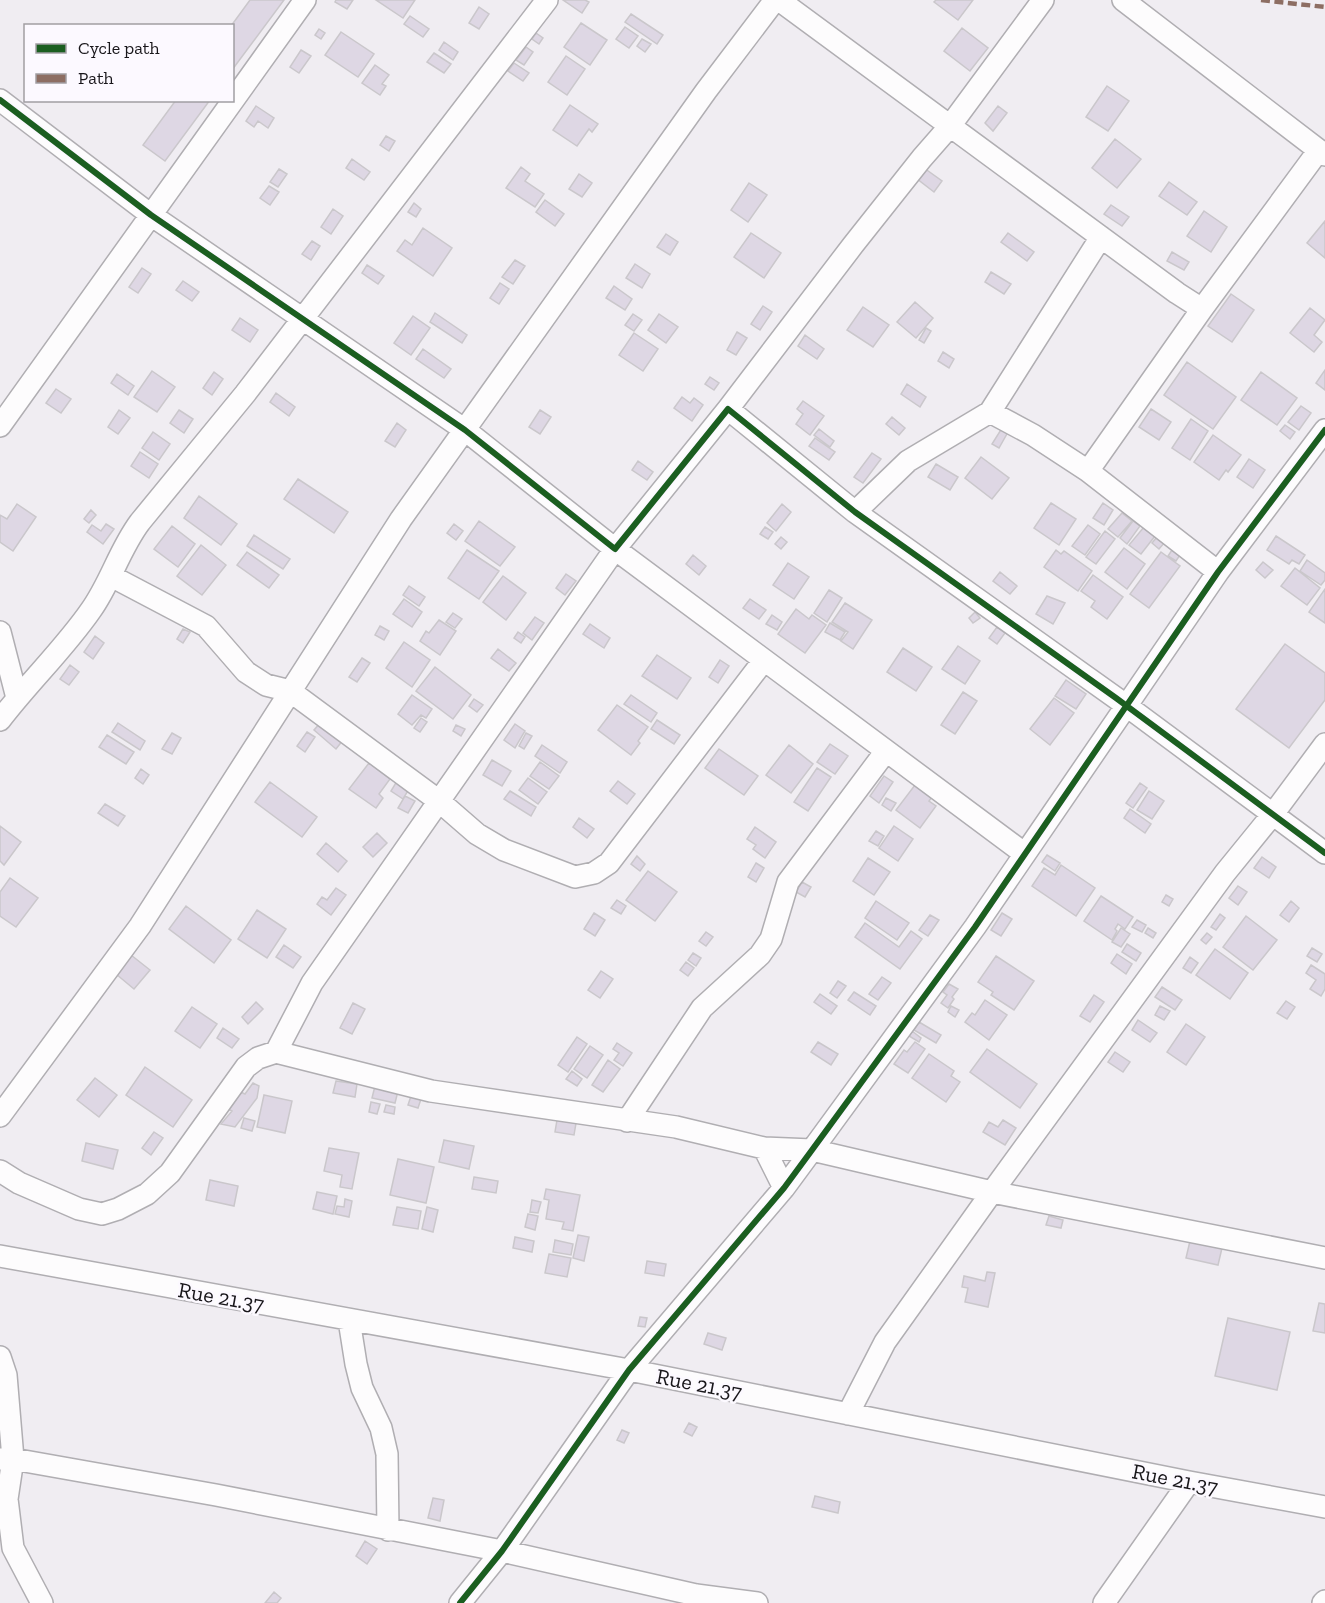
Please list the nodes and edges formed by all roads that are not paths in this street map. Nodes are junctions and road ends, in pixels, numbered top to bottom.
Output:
1 (305, 0) edge
2 (547, 0) edge
3 (777, 0) edge
4 (1043, 0) edge
5 (1123, 0) edge
6 (234, 99) edge
7 (0, 100) edge
8 (232, 102) edge
9 (950, 126) junction
10 (1322, 153) edge
11 (151, 215) junction
12 (1101, 237) junction
13 (1202, 309) junction
14 (303, 319) junction
15 (728, 409) junction
16 (990, 412) junction
17 (0, 426) edge
18 (465, 430) junction
19 (1325, 430) edge
20 (1088, 471) junction
21 (855, 512) junction
22 (615, 549) junction
23 (1218, 572) junction
24 (111, 576) junction
25 (0, 632) edge
26 (764, 660) junction
27 (290, 691) junction
28 (17, 698) junction
29 (1127, 707) junction
30 (0, 720) edge
31 (1325, 744) edge
32 (886, 751) junction
33 (439, 801) junction
34 (1273, 814) junction
35 (1325, 853) edge
36 (1025, 854) junction
37 (276, 1052) junction
38 (0, 1116) edge
39 (627, 1121) junction
40 (764, 1148) junction
41 (812, 1150) junction
42 (0, 1171) edge
43 (784, 1188) junction
44 (992, 1192) junction
45 (0, 1256) edge
46 (1325, 1258) edge
47 (349, 1320) junction
48 (0, 1358) edge
49 (629, 1370) junction
50 (848, 1414) junction
51 (7, 1459) edge
52 (1189, 1482) junction
53 (1325, 1507) edge
54 (388, 1530) junction
55 (502, 1551) junction
56 (693, 1599) edge
57 (42, 1603) edge
58 (460, 1603) edge
59 (757, 1603) edge
60 (1104, 1603) edge

1 - 6 street
2 - 14 street
3 - 9 street
3 - 18 street
4 - 9 street
5 - 10 street
7 - 11 street
8 - 11 street
9 - 12 street
9 - 15 street
10 - 13 street
11 - 14 street
11 - 17 street
12 - 13 street
12 - 16 street
13 - 20 street
14 - 18 street
14 - 24 street
15 - 21 street
15 - 22 street
16 - 20 street
16 - 21 street
18 - 22 street
18 - 27 street
19 - 23 street
20 - 23 street
21 - 29 street
22 - 26 street
22 - 33 street
23 - 29 street
24 - 27 street
24 - 28 street
25 - 28 street
26 - 32 street
26 - 33 street
27 - 33 street
27 - 38 street
28 - 30 street
29 - 34 street
29 - 36 street
31 - 34 street
32 - 36 street
32 - 39 street
33 - 37 street
34 - 35 street
34 - 44 street
36 - 41 street
37 - 39 street
37 - 42 street
39 - 40 street
40 - 41 street
40 - 43 street
41 - 43 street
41 - 44 street
43 - 49 street
44 - 46 street
44 - 50 street
45 - 47 street, Rue 21.37
47 - 49 street, Rue 21.37
47 - 54 street
48 - 51 street
49 - 50 street, Rue 21.37
49 - 55 street
50 - 52 street, Rue 21.37
51 - 54 street
51 - 57 street
52 - 53 street, Rue 21.37
52 - 60 street
54 - 55 street
55 - 56 street
55 - 58 street
56 - 59 street

